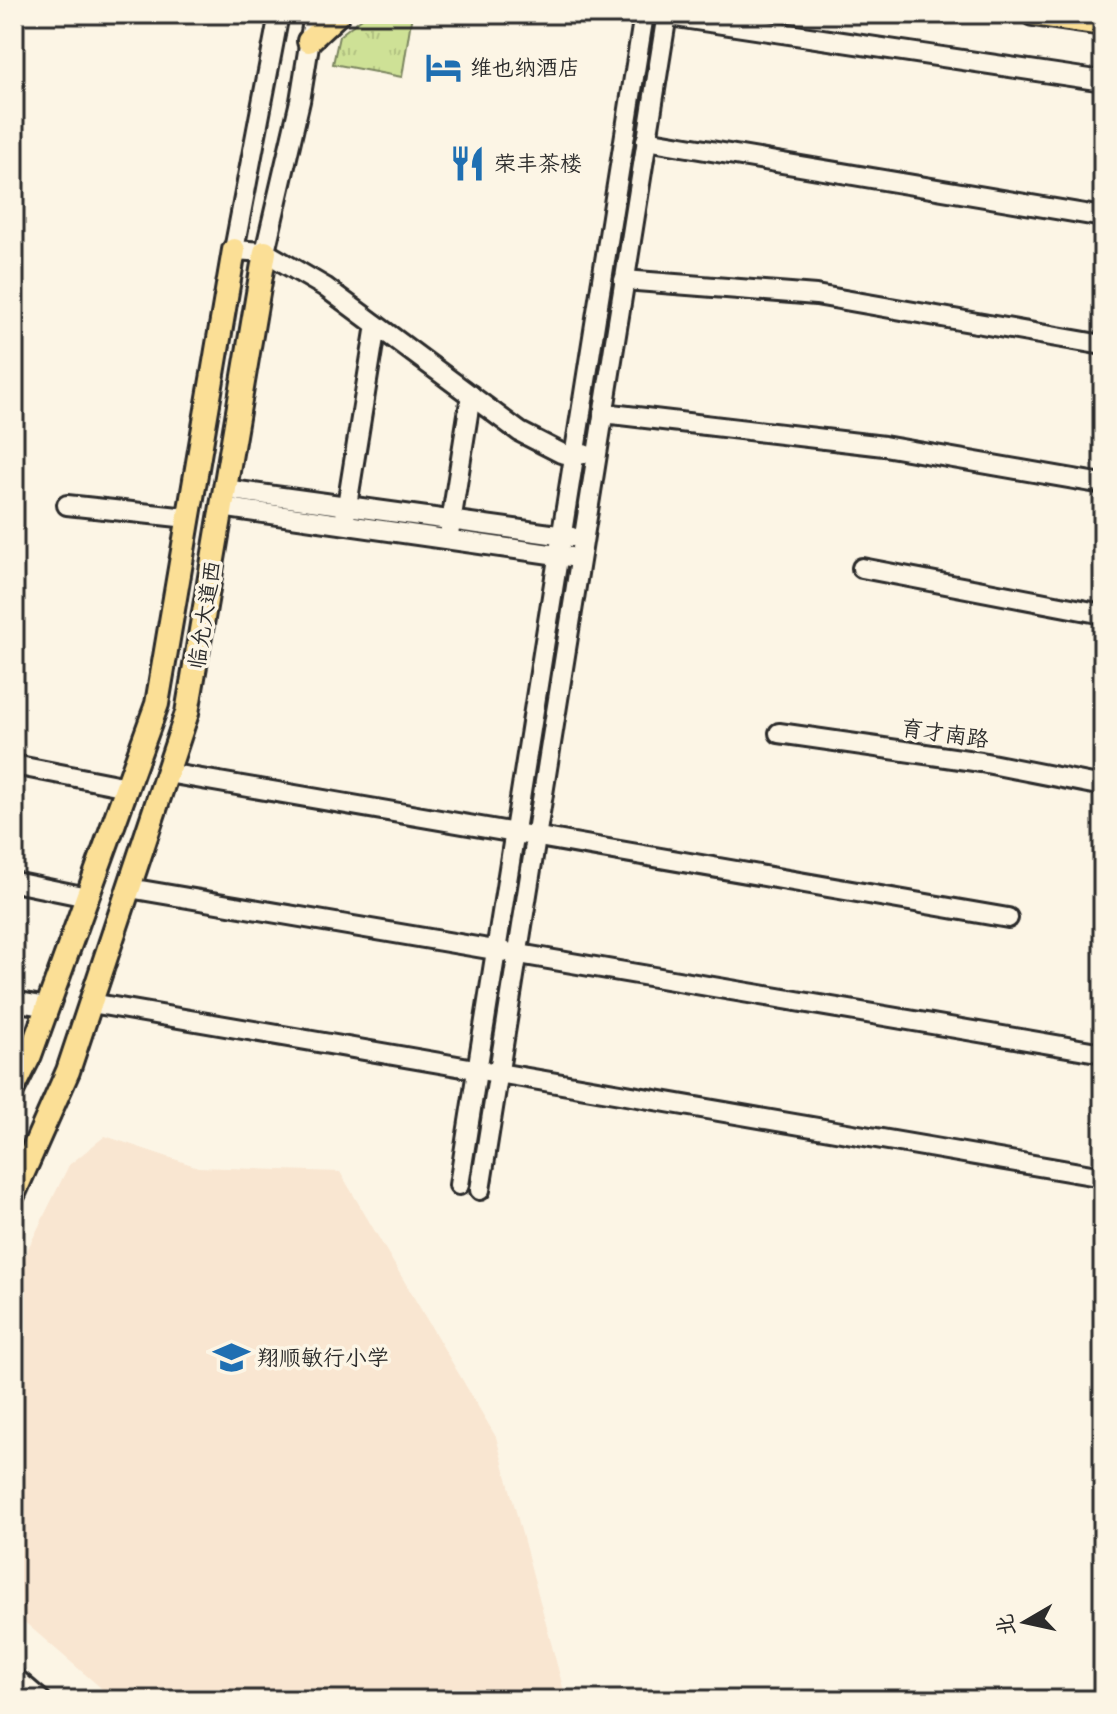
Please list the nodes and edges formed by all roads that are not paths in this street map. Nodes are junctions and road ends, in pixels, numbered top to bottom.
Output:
1 (279, 14) edge
2 (314, 14) edge
3 (338, 14) edge
4 (644, 14) edge
5 (663, 14) edge
6 (1033, 14) edge
7 (1103, 24) edge
8 (309, 41) junction
9 (1103, 81) edge
10 (646, 140) junction
11 (1103, 217) edge
12 (234, 250) junction
13 (265, 252) junction
14 (624, 280) junction
15 (376, 325) junction
16 (1103, 345) edge
17 (471, 395) junction
18 (603, 413) junction
19 (596, 453) junction
20 (574, 456) junction
21 (1103, 484) edge
22 (223, 498) junction
23 (67, 505) dead end
24 (345, 515) junction
25 (188, 518) junction
26 (451, 520) junction
27 (562, 536) junction
28 (448, 539) junction
29 (583, 539) junction
30 (559, 555) junction
31 (580, 558) junction
32 (862, 568) dead end
33 (1103, 614) edge
34 (779, 733) dead end
35 (14, 765) edge
36 (167, 773) junction
37 (1103, 786) edge
38 (127, 787) junction
39 (515, 833) junction
40 (536, 836) junction
41 (14, 882) edge
42 (129, 888) junction
43 (87, 897) junction
44 (1008, 918) dead end
45 (496, 950) junction
46 (518, 953) junction
47 (14, 1001) edge
48 (91, 1003) junction
49 (47, 1007) junction
50 (1103, 1053) edge
51 (477, 1069) junction
52 (499, 1073) junction
53 (14, 1087) edge
54 (1103, 1177) edge
55 (459, 1185) dead end
56 (480, 1190) dead end
57 (14, 1193) edge
58 (14, 1677) edge
59 (41, 1700) edge

1 - 12 street, 临允大道西
2 - 8 street, 临允大道西
3 - 8 main road
4 - 20 street
5 - 9 street
5 - 10 street
6 - 7 main road
8 - 13 street, 临允大道西
10 - 11 street
10 - 14 street
12 - 13 street
12 - 25 main road, 临允大道西
13 - 15 street
13 - 22 main road, 临允大道西
14 - 16 street
14 - 18 street
15 - 17 street
15 - 24 street
17 - 20 street
17 - 26 street
18 - 19 street
18 - 21 street
19 - 20 street
19 - 29 street
20 - 27 street
22 - 24 street
22 - 36 main road, 临允大道西
23 - 25 street
24 - 26 street
24 - 28 street
25 - 38 main road, 临允大道西
26 - 27 street
26 - 28 street
27 - 29 street
27 - 30 street
28 - 30 street
29 - 31 street
30 - 31 street
30 - 39 street
31 - 40 street
32 - 33 street
34 - 37 street, 育才南路
35 - 38 street
36 - 39 street
36 - 42 main road, 临允大道西
38 - 43 main road, 临允大道西
39 - 40 street
39 - 45 street
40 - 44 street
40 - 46 street
41 - 43 street
42 - 45 street
42 - 48 main road, 临允大道西
43 - 49 main road, 临允大道西
45 - 46 street
45 - 51 street
46 - 50 street
46 - 52 street
47 - 49 street
48 - 51 street
48 - 57 main road, 临允大道西
49 - 53 main road, 临允大道西
51 - 52 street
51 - 55 street
52 - 54 street
52 - 56 street
58 - 59 street

